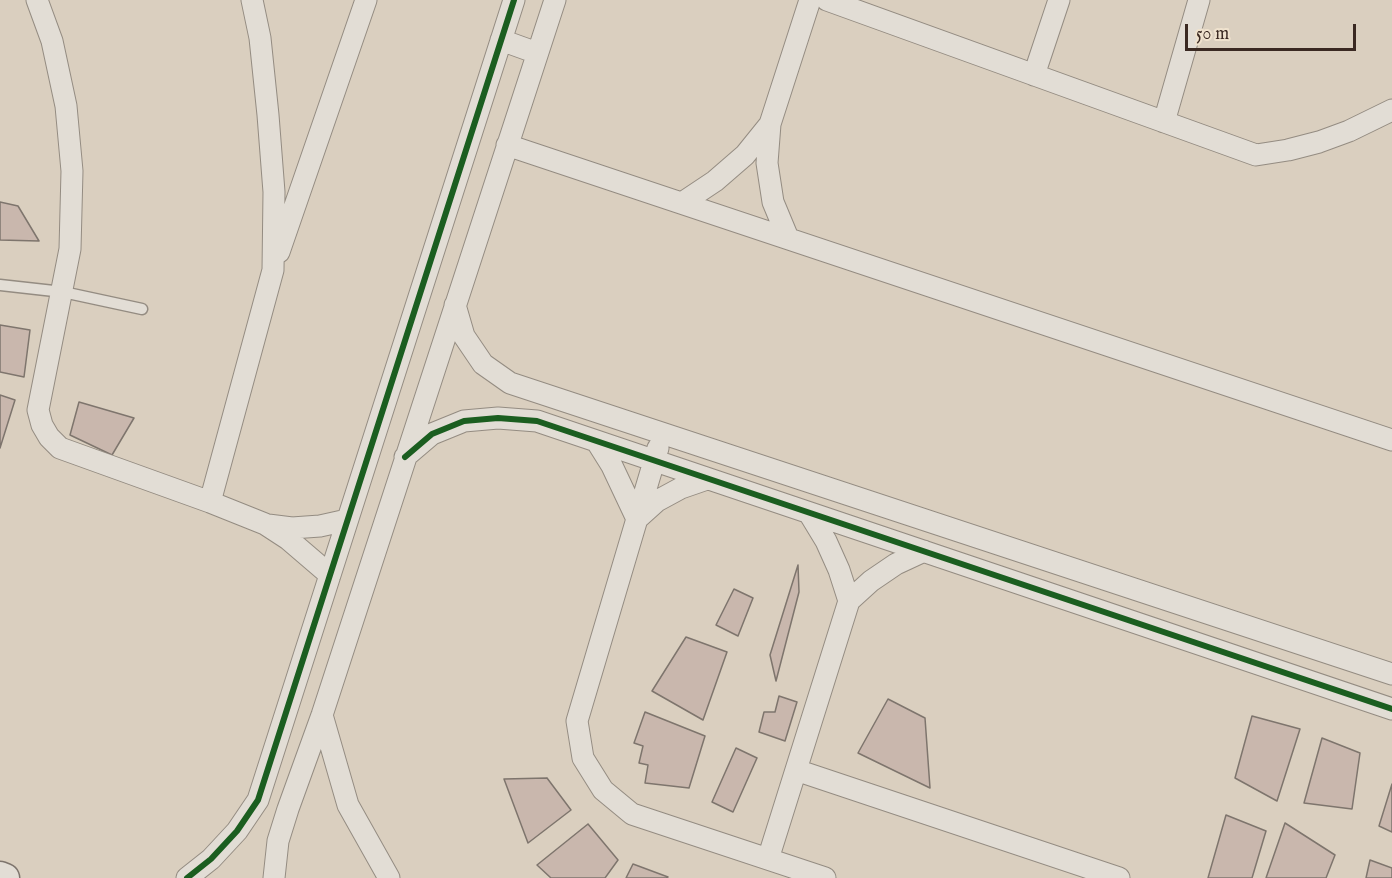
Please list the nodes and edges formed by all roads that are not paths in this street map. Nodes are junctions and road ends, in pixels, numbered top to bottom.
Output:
1 (37, 0) edge
2 (252, 0) edge
3 (366, 0) edge
4 (514, 0) edge
5 (555, 0) edge
6 (810, 0) edge
7 (827, 0) edge
8 (1059, 0) edge
9 (1200, 0) edge
10 (501, 40) junction
11 (537, 53) junction
12 (1034, 75) junction
13 (1392, 110) edge
14 (1164, 122) junction
15 (770, 124) junction
16 (507, 145) junction
17 (682, 203) junction
18 (788, 238) junction
19 (273, 270) junction
20 (0, 285) edge
21 (63, 292) junction
22 (455, 305) junction
23 (141, 309) dead end
24 (662, 433) junction
25 (1392, 440) edge
26 (597, 442) junction
27 (405, 457) junction
28 (654, 461) junction
29 (707, 479) junction
30 (210, 502) junction
31 (809, 513) junction
32 (637, 519) junction
33 (347, 520) junction
34 (265, 524) junction
35 (924, 551) junction
36 (330, 575) junction
37 (849, 601) junction
38 (1392, 674) edge
39 (1392, 709) edge
40 (322, 715) junction
41 (796, 770) junction
42 (258, 800) junction
43 (288, 809) junction
44 (768, 859) junction
45 (0, 876) edge
46 (5, 878) edge
47 (187, 878) edge
48 (274, 878) edge
49 (389, 878) edge
50 (825, 878) edge
51 (1119, 878) edge

1 - 21 street
2 - 19 street
3 - 19 street
4 - 10 street
5 - 11 street
6 - 15 street
7 - 12 street
8 - 12 street
9 - 14 street
10 - 11 street
10 - 33 street
11 - 16 street
12 - 14 street
13 - 14 street
15 - 17 street
15 - 18 street
16 - 17 street
16 - 22 street
17 - 18 street
18 - 25 street
19 - 30 street
20 - 21 lane
21 - 23 lane
21 - 30 street
22 - 24 street
22 - 27 street
24 - 28 street
24 - 38 street
26 - 27 street
26 - 28 street
26 - 32 street
27 - 40 street
28 - 29 street
28 - 32 street
29 - 31 street
29 - 32 street
30 - 34 street
31 - 35 street
31 - 37 street
32 - 44 street
33 - 34 street
33 - 36 street
34 - 36 street
35 - 37 street
35 - 39 street
36 - 42 street
37 - 41 street
40 - 43 street
40 - 49 street
41 - 44 street
41 - 51 street
42 - 43 street
42 - 47 street
43 - 48 street
44 - 50 street
45 - 46 main road

